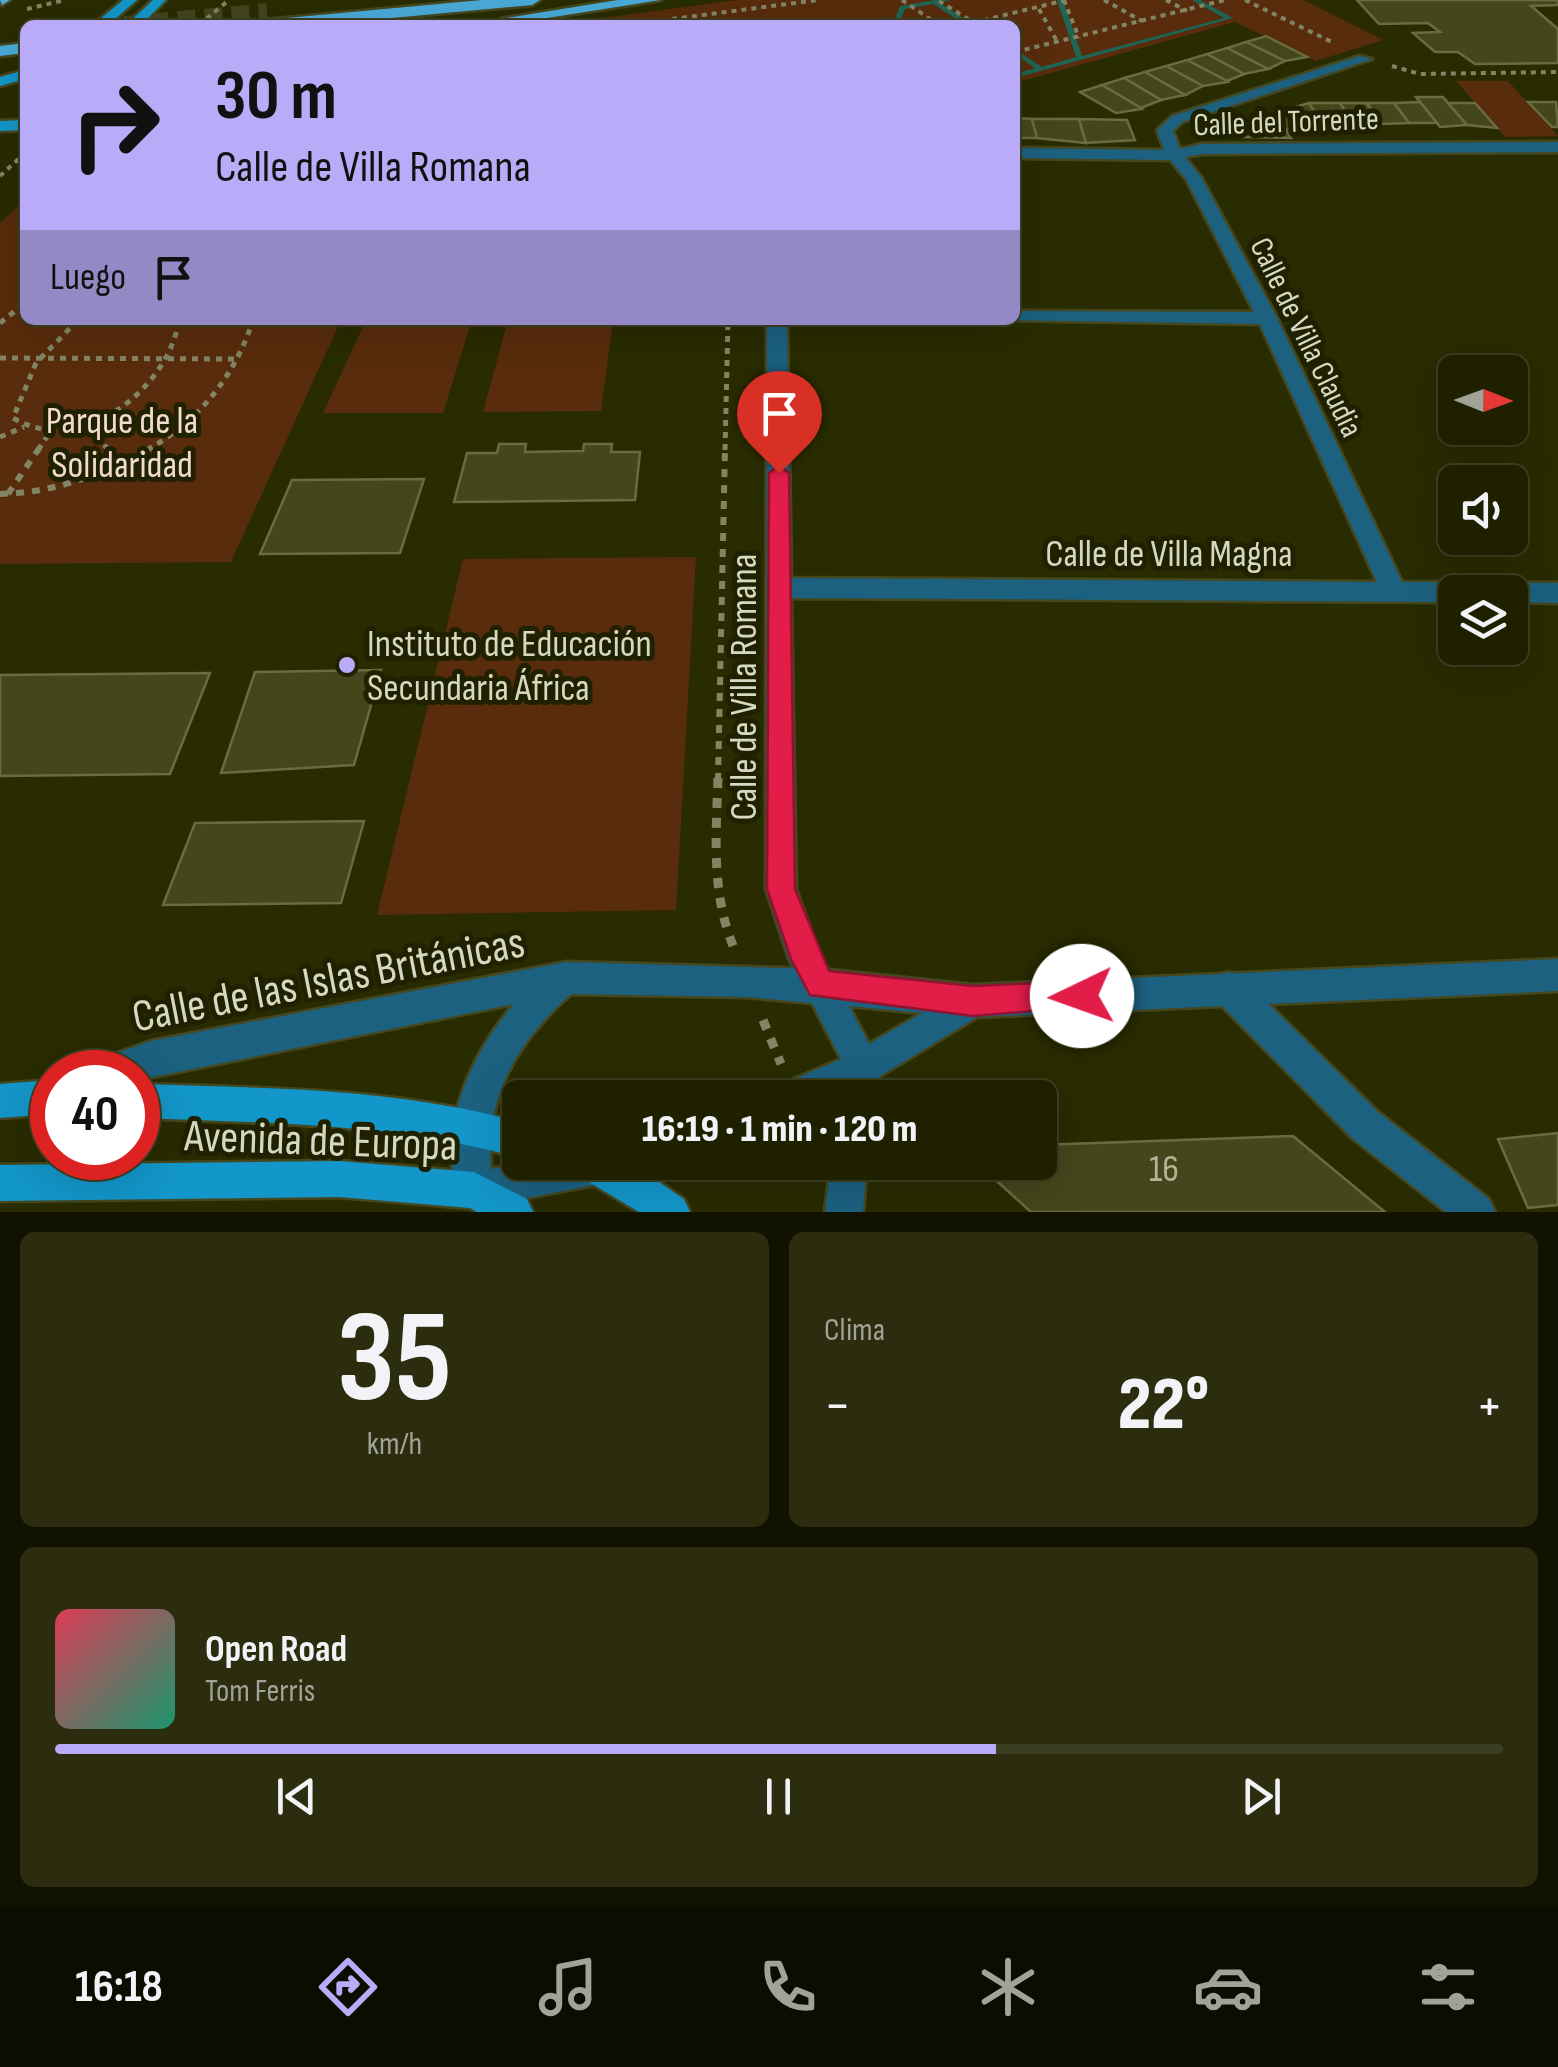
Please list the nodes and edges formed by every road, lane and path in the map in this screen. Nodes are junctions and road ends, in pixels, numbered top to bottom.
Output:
1 (131, 0) edge
2 (160, 0) edge
3 (228, 0) edge
4 (390, 0) edge
5 (532, 0) edge
6 (653, 0) edge
7 (818, 0) edge
8 (1104, 0) edge
9 (1166, 0) edge
10 (1225, 0) edge
11 (1245, 0) edge
12 (939, 1) edge
13 (1063, 1) edge
14 (906, 3) edge
15 (1039, 9) junction
16 (1187, 11) junction
17 (266, 18) edge
18 (106, 20) edge
19 (138, 20) edge
20 (206, 20) edge
21 (503, 20) edge
22 (664, 20) dead end
23 (932, 20) edge
24 (966, 20) edge
25 (990, 20) edge
26 (1144, 23) junction
27 (1079, 38) junction
28 (1058, 43) junction
29 (1020, 50) edge
30 (1366, 59) junction
31 (1558, 72) edge
32 (1558, 147) edge
33 (1020, 153) edge
34 (1174, 155) junction
35 (20, 158) edge
36 (0, 176) edge
37 (20, 307) edge
38 (1020, 317) edge
39 (1266, 318) junction
40 (0, 323) edge
41 (71, 325) edge
42 (180, 325) edge
43 (252, 325) edge
44 (728, 325) edge
45 (777, 325) edge
46 (0, 358) edge
47 (37, 359) junction
48 (238, 359) junction
49 (162, 360) junction
50 (25, 426) junction
51 (87, 428) junction
52 (50, 432) junction
53 (0, 437) edge
54 (124, 465) junction
55 (4, 495) edge
56 (780, 588) junction
57 (1393, 590) junction
58 (1558, 592) edge
59 (1558, 975) edge
60 (566, 978) junction
61 (747, 980) junction
62 (820, 985) junction
63 (1228, 988) junction
64 (973, 1001) junction
65 (160, 1056) edge
66 (785, 1080) edge
67 (861, 1080) edge
68 (865, 1080) edge
69 (30, 1098) edge
70 (0, 1101) edge
71 (160, 1102) edge
72 (472, 1125) junction
73 (502, 1134) edge
74 (524, 1180) edge
75 (627, 1180) edge
76 (847, 1180) edge
77 (0, 1182) edge
78 (474, 1190) junction
79 (514, 1212) edge
80 (671, 1212) edge
81 (844, 1212) edge
82 (1476, 1212) edge

1 - 18 main road
2 - 19 main road
3 - 20 path
4 - 17 highway
5 - 17 highway
6 - 21 highway
7 - 22 path
8 - 26 path
9 - 16 path
10 - 16 path
11 - 30 path
12 - 24 path
13 - 15 path
13 - 27 path
14 - 23 path
15 - 25 path
15 - 28 path
16 - 26 path
26 - 27 path
27 - 28 path
28 - 29 path
30 - 31 path
30 - 34 street
32 - 34 street, Calle del Torrente
33 - 34 street, Calle del Torrente
34 - 39 street, Calle de Villa Claudia
35 - 36 path
37 - 40 path
38 - 39 street
39 - 57 street, Calle de Villa Claudia
41 - 47 path
42 - 49 path
43 - 48 path
44 - 61 path
45 - 56 street, Calle de Villa Romana
46 - 47 path
47 - 49 path
47 - 50 path
48 - 49 path
48 - 54 path
49 - 51 path
50 - 52 path
50 - 53 path
51 - 52 path
51 - 54 path
52 - 55 path
54 - 55 path
56 - 57 street, Calle de Villa Magna
56 - 62 street, Calle de Villa Romana
57 - 58 street, Calle de Villa Magna
59 - 63 street, Calle de las Islas Británicas
60 - 61 street, Calle de las Islas Británicas
60 - 65 street, Calle de las Islas Británicas
60 - 72 street, Calle de las Islas Británicas
61 - 62 street, Calle de las Islas Británicas
61 - 66 path
62 - 64 street, Calle de las Islas Británicas
62 - 67 street
63 - 64 street, Calle de las Islas Británicas
63 - 82 street
64 - 68 street, Calle de las Islas Británicas
69 - 70 main road
71 - 72 main road, Avenida de Europa
72 - 73 main road, Avenida de Europa
72 - 78 street, Calle de las Islas Británicas
74 - 78 street
75 - 80 main road
76 - 81 street
77 - 78 main road, Avenida de Europa
78 - 79 main road, Avenida de Europa

